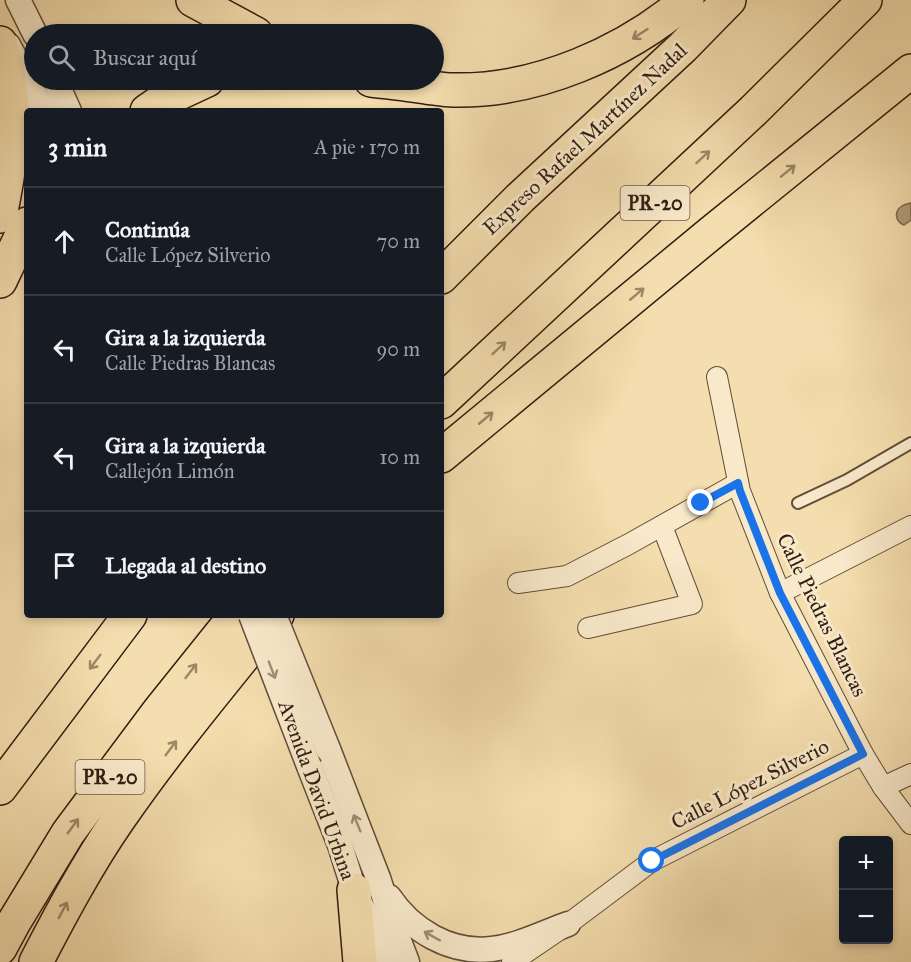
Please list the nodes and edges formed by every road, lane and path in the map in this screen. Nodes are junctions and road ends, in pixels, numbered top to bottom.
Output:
1 (18, 0) edge
2 (193, 0) edge
3 (687, 0) edge
4 (729, 0) edge
5 (865, 0) edge
6 (30, 24) edge
7 (237, 24) edge
8 (0, 30) edge
9 (0, 43) edge
10 (911, 71) edge
11 (24, 73) edge
12 (444, 89) edge
13 (34, 90) edge
14 (60, 90) edge
15 (186, 90) edge
16 (42, 108) edge
17 (68, 108) edge
18 (151, 108) edge
19 (0, 216) edge
20 (24, 230) edge
21 (444, 274) edge
22 (0, 281) edge
23 (717, 376) dead end
24 (444, 399) edge
25 (911, 443) edge
26 (444, 454) edge
27 (738, 483) junction
28 (798, 503) dead end
29 (662, 526) junction
30 (911, 526) edge
31 (518, 584) dead end
32 (780, 593) junction
33 (128, 618) edge
34 (234, 618) edge
35 (252, 618) edge
36 (273, 618) edge
37 (276, 618) edge
38 (588, 628) dead end
39 (863, 754) junction
40 (911, 774) edge
41 (884, 787) junction
42 (0, 788) edge
43 (911, 824) edge
44 (366, 884) junction
45 (568, 924) junction
46 (0, 948) edge
47 (36, 962) edge
48 (360, 962) edge
49 (388, 962) edge
50 (408, 962) edge
51 (513, 962) edge
52 (528, 962) edge

1 - 6 street
2 - 7 highway
3 -> 12 highway
4 - 21 highway, Expreso Rafael Martínez Nadal
24 -> 5 highway, PR-20
8 - 11 street
9 - 19 highway
26 -> 10 highway
13 - 16 street
14 - 17 street
15 - 18 highway
20 - 22 highway
23 - 27 street, Calle Piedras Blancas
25 - 28 lane
27 - 29 street
27 - 32 street, Calle Piedras Blancas
29 - 31 street
29 - 38 street
30 - 32 street
32 - 39 street, Calle Piedras Blancas
33 -> 42 highway
46 -> 34 highway, PR-20
35 -> 44 street, Avenida David Urbina, bridge
47 -> 36 highway
44 -> 37 street, Avenida David Urbina, bridge
39 - 41 street, Calle Piedras Blancas
39 - 45 street, Calle López Silverio
40 - 41 street
41 - 43 street, Calle Piedras Blancas
45 -> 44 street
44 - 48 highway
44 - 49 street, Avenida David Urbina
44 - 50 street, Avenida David Urbina
45 - 51 street, Calle López Silverio
45 - 52 street

